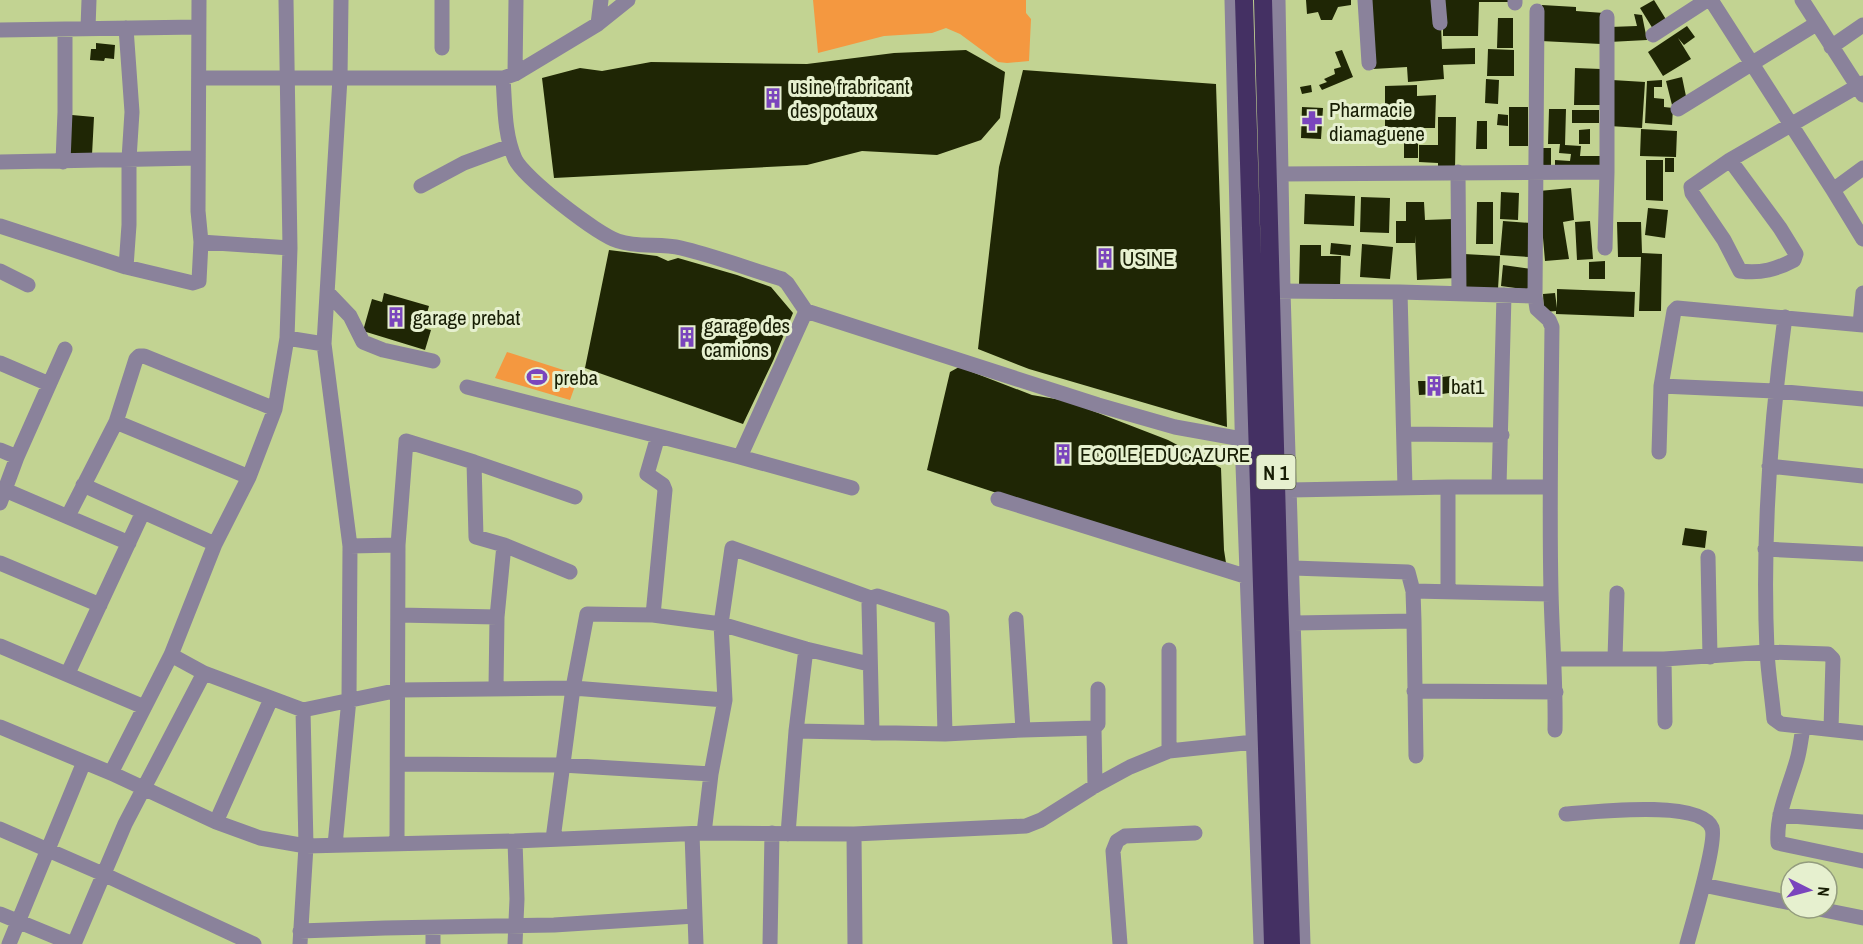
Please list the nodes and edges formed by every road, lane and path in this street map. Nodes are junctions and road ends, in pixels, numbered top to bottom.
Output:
1 (89, 0) edge
2 (199, 0) edge
3 (286, 0) edge
4 (341, 0) edge
5 (442, 0) edge
6 (516, 0) edge
7 (600, 0) edge
8 (628, 0) edge
9 (1232, 0) edge
10 (1244, 0) edge
11 (1263, 0) edge
12 (1278, 0) edge
13 (1365, 0) edge
14 (1438, 0) edge
15 (1709, 0) edge
16 (1802, 0) edge
17 (1537, 11) dead end
18 (1607, 17) dead end
19 (1440, 23) dead end
20 (598, 24) junction
21 (1816, 24) junction
22 (1863, 25) edge
23 (198, 27) junction
24 (88, 28) junction
25 (126, 28) junction
26 (0, 30) edge
27 (65, 30) junction
28 (1653, 35) dead end
29 (1831, 46) junction
30 (442, 48) dead end
31 (1369, 63) dead end
32 (1752, 63) junction
33 (1240, 65) junction
34 (509, 76) junction
35 (199, 78) junction
36 (340, 78) junction
37 (287, 79) junction
38 (1861, 88) edge
39 (1678, 109) dead end
40 (1791, 126) junction
41 (510, 146) junction
42 (198, 158) junction
43 (129, 159) junction
44 (1730, 160) junction
45 (0, 162) edge
46 (63, 162) junction
47 (1863, 168) edge
48 (1458, 172) junction
49 (1534, 172) junction
50 (1606, 172) junction
51 (1281, 174) junction
52 (421, 186) dead end
53 (1833, 190) junction
54 (0, 226) edge
55 (1863, 239) edge
56 (201, 242) junction
57 (290, 248) junction
58 (1605, 248) dead end
59 (126, 267) junction
60 (0, 272) edge
61 (28, 285) dead end
62 (1277, 291) junction
63 (328, 292) junction
64 (1400, 292) junction
65 (1459, 293) junction
66 (1863, 293) edge
67 (1504, 295) junction
68 (1535, 296) junction
69 (806, 311) junction
70 (1785, 317) junction
71 (1862, 324) edge
72 (287, 338) junction
73 (324, 344) junction
74 (66, 349) dead end
75 (433, 361) dead end
76 (0, 363) edge
77 (49, 384) junction
78 (1661, 386) junction
79 (467, 387) dead end
80 (1775, 391) junction
81 (1863, 399) edge
82 (275, 409) junction
83 (116, 422) junction
84 (1405, 434) junction
85 (1502, 435) junction
86 (658, 436) junction
87 (1251, 441) junction
88 (0, 450) edge
89 (1659, 452) dead end
90 (17, 457) junction
91 (740, 457) junction
92 (474, 462) junction
93 (1769, 466) junction
94 (249, 477) junction
95 (1863, 477) edge
96 (83, 485) junction
97 (1499, 486) junction
98 (1448, 487) junction
99 (1550, 487) junction
100 (852, 488) dead end
101 (1405, 488) junction
102 (1290, 490) junction
103 (2, 496) edge
104 (575, 497) dead end
105 (998, 499) dead end
106 (143, 513) junction
107 (68, 516) junction
108 (129, 543) junction
109 (215, 544) junction
110 (398, 545) junction
111 (504, 545) junction
112 (350, 546) junction
113 (1765, 549) junction
114 (1863, 554) edge
115 (1708, 557) dead end
116 (0, 563) edge
117 (1293, 568) junction
118 (570, 572) dead end
119 (1248, 577) junction
120 (1413, 591) junction
121 (1448, 591) junction
122 (1617, 593) dead end
123 (1551, 594) junction
124 (872, 598) junction
125 (100, 605) junction
126 (398, 615) junction
127 (653, 615) junction
128 (498, 617) junction
129 (1016, 619) dead end
130 (1414, 621) junction
131 (1294, 623) junction
132 (721, 624) junction
133 (0, 646) edge
134 (806, 649) junction
135 (1169, 650) dead end
136 (1767, 652) junction
137 (171, 655) junction
138 (1710, 657) junction
139 (1615, 658) junction
140 (1554, 659) junction
141 (1665, 659) junction
142 (869, 664) junction
143 (68, 673) junction
144 (204, 673) junction
145 (496, 687) junction
146 (573, 688) junction
147 (1098, 689) dead end
148 (399, 690) junction
149 (1414, 691) junction
150 (1556, 692) junction
151 (271, 699) junction
152 (349, 699) junction
153 (725, 700) junction
154 (144, 707) junction
155 (303, 710) junction
156 (1665, 723) dead end
157 (0, 727) edge
158 (1803, 728) junction
159 (1094, 729) junction
160 (1831, 729) junction
161 (1023, 730) junction
162 (1555, 730) dead end
163 (796, 731) junction
164 (872, 733) junction
165 (1863, 733) edge
166 (945, 734) junction
167 (1254, 742) junction
168 (1168, 751) junction
169 (1416, 756) dead end
170 (84, 762) junction
171 (398, 764) junction
172 (562, 765) junction
173 (111, 773) junction
174 (711, 774) junction
175 (1095, 786) junction
176 (143, 788) junction
177 (1566, 814) dead end
178 (1780, 815) junction
179 (216, 822) junction
180 (1863, 822) edge
181 (0, 829) edge
182 (772, 833) junction
183 (1195, 833) dead end
184 (698, 834) junction
185 (788, 834) junction
186 (854, 834) junction
187 (553, 839) junction
188 (514, 841) junction
189 (397, 843) junction
190 (336, 845) junction
191 (306, 846) junction
192 (48, 850) junction
193 (1863, 861) edge
194 (103, 874) junction
195 (1703, 885) junction
196 (1779, 901) edge
197 (1839, 913) edge
198 (0, 914) edge
199 (695, 916) junction
200 (1863, 918) edge
201 (19, 921) junction
202 (515, 926) junction
203 (433, 928) junction
204 (300, 938) edge
205 (9, 944) edge
206 (74, 944) edge
207 (254, 944) edge
208 (433, 944) edge
209 (515, 944) edge
210 (696, 944) edge
211 (770, 944) edge
212 (855, 944) edge
213 (1120, 944) edge
214 (1261, 944) edge
215 (1273, 944) edge
216 (1291, 944) edge
217 (1303, 944) edge
218 (1687, 944) edge

1 - 24 street
2 - 23 street
3 - 37 street
4 - 36 street
5 - 30 street
6 - 34 street
7 - 20 street
8 - 20 street
9 - 33 street
10 - 33 highway, N 1
11 - 62 highway, N 1
12 - 51 street
13 - 31 street
14 - 19 street
15 - 28 street
15 - 32 street
16 - 21 street
17 - 49 street
18 - 50 street
20 - 34 street
21 - 29 street
21 - 32 street
22 - 29 street
23 - 25 street
23 - 35 street
24 - 25 street
24 - 27 street
25 - 43 street
26 - 27 street
27 - 46 street
29 - 38 street
32 - 39 street
32 - 40 street
33 - 87 highway, N 1
34 - 36 street
34 - 41 street
35 - 37 street
35 - 42 street
36 - 37 street
36 - 63 street
37 - 57 street
38 - 40 street
40 - 44 street
40 - 53 street
41 - 52 street
41 - 69 street
42 - 43 street
42 - 56 street
43 - 46 street
43 - 59 street
44 - 44 street
45 - 46 street
47 - 53 street
48 - 49 street
48 - 51 street
48 - 65 street
49 - 50 street
49 - 68 street
50 - 58 street
51 - 62 street
53 - 55 street
54 - 59 street
56 - 57 street
56 - 59 street
57 - 72 street
60 - 61 street
62 - 64 street
62 - 102 street
62 - 216 highway, N 1
63 - 73 street
63 - 75 street
64 - 65 street
64 - 84 street
65 - 67 street
66 - 71 street
67 - 68 street
67 - 85 street
68 - 99 street
69 - 87 street
69 - 91 street
70 - 71 street
70 - 78 street
70 - 80 street
72 - 73 street
72 - 82 street
73 - 112 street
74 - 77 street
76 - 77 street
77 - 90 street
78 - 80 street
78 - 89 street
79 - 86 street
80 - 81 street
80 - 93 street
82 - 83 street
82 - 94 street
83 - 94 street
83 - 96 street
84 - 85 street
84 - 101 street
85 - 97 street
86 - 91 street
86 - 127 street
87 - 119 street
87 - 215 highway, N 1
88 - 90 street
90 - 103 street
91 - 100 street
92 - 104 street
92 - 110 street
92 - 111 street
93 - 95 street
93 - 113 street
94 - 109 street
96 - 106 street
96 - 107 street
97 - 98 street
97 - 99 street
98 - 101 street
98 - 121 street
99 - 123 street
101 - 102 street
102 - 117 street
103 - 107 street
105 - 119 street
106 - 108 street
106 - 109 street
107 - 108 street
108 - 125 street
109 - 137 street
110 - 112 street
110 - 126 street
111 - 118 street
111 - 128 street
112 - 152 street
113 - 114 street
113 - 136 street
115 - 138 street
116 - 125 street
117 - 120 street
117 - 131 street
119 - 167 street
120 - 121 street
120 - 130 street
121 - 123 street
122 - 139 street
123 - 140 street
124 - 132 street
124 - 142 street
124 - 166 street
125 - 143 street
126 - 128 street
126 - 148 street
127 - 132 street
127 - 146 street
128 - 145 street
129 - 161 street
130 - 131 street
130 - 149 street
131 - 217 street
132 - 134 street
132 - 153 street
133 - 143 street
134 - 142 street
134 - 163 street
135 - 168 street
136 - 138 street
136 - 158 street
136 - 160 street
137 - 144 street
137 - 154 street
138 - 141 street
139 - 140 street
139 - 141 street
140 - 150 street
141 - 156 street
142 - 164 street
143 - 154 street
144 - 151 street
144 - 176 street
145 - 146 street
145 - 148 street
146 - 153 street
146 - 172 street
147 - 159 street
148 - 152 street
148 - 171 street
149 - 150 street
149 - 169 street
150 - 162 street
151 - 155 street
151 - 179 street
152 - 155 street
152 - 190 street
153 - 174 street
154 - 173 street
155 - 191 street
157 - 170 street
158 - 160 street
158 - 178 street
159 - 161 street
159 - 175 street
160 - 165 street
161 - 166 street
163 - 164 street
163 - 185 street
164 - 166 street
167 - 168 street
167 - 214 street
168 - 175 street
170 - 173 street
170 - 192 street
171 - 172 street
171 - 189 street
172 - 174 street
172 - 187 street
173 - 176 street
174 - 184 street
175 - 186 street
176 - 179 street
176 - 194 street
177 - 195 street
178 - 180 street
178 - 193 street
179 - 191 street
181 - 192 street
182 - 184 street
182 - 185 street
182 - 211 street
183 - 213 street
184 - 187 street
184 - 199 street
185 - 186 street
186 - 212 street
187 - 188 street
188 - 189 street
188 - 202 street
189 - 190 street
190 - 191 street
191 - 204 street
192 - 194 street
192 - 201 street
194 - 206 street
194 - 207 street
195 - 196 street
195 - 218 street
197 - 200 street
198 - 201 street
199 - 202 street
199 - 210 street
201 - 205 street
201 - 206 street
202 - 203 street
202 - 209 street
203 - 204 street
203 - 208 street

